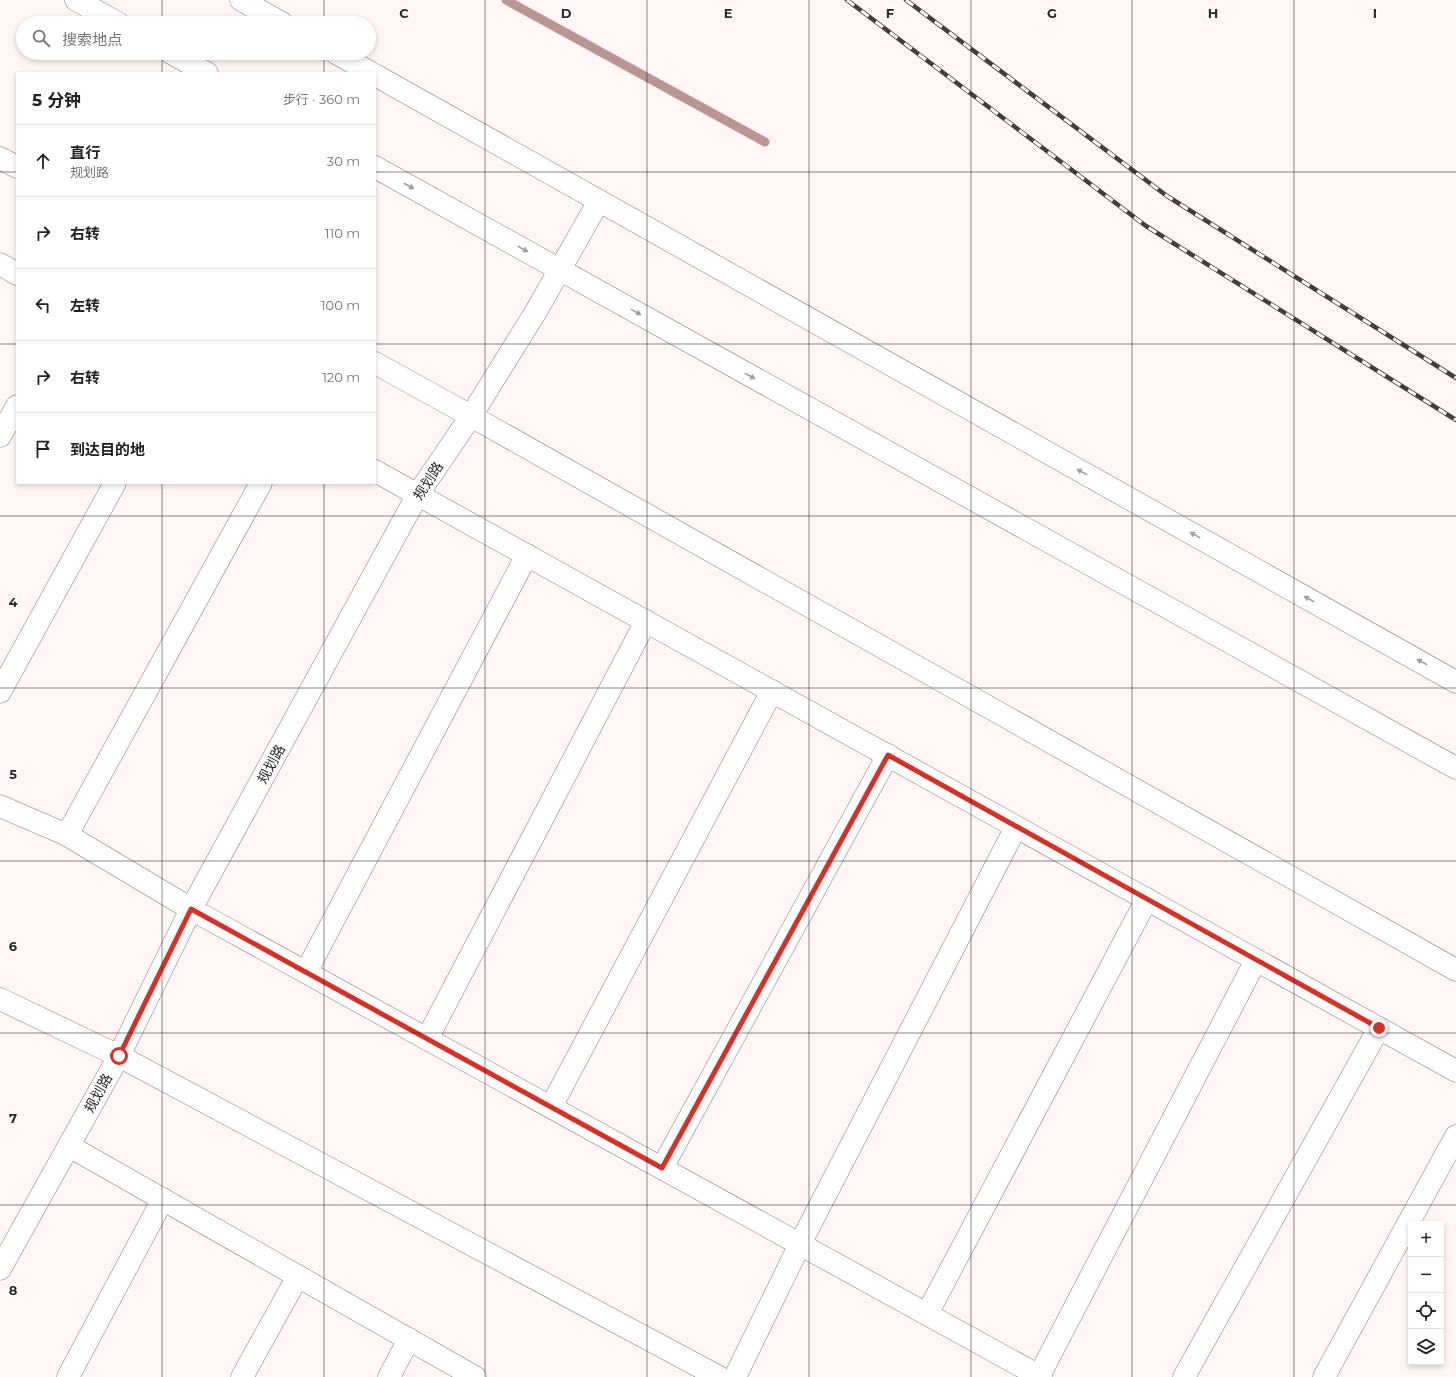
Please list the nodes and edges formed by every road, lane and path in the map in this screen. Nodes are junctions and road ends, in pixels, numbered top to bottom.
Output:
1 (76, 0) edge
2 (241, 0) edge
3 (105, 16) edge
4 (270, 16) edge
5 (184, 60) edge
6 (348, 60) edge
7 (205, 72) edge
8 (369, 72) edge
9 (376, 76) edge
10 (0, 158) edge
11 (16, 166) edge
12 (376, 168) edge
13 (598, 201) junction
14 (0, 264) edge
15 (560, 270) junction
16 (16, 273) edge
17 (376, 364) edge
18 (16, 408) edge
19 (471, 416) junction
20 (0, 436) edge
21 (376, 471) edge
22 (114, 484) edge
23 (260, 484) edge
24 (418, 494) junction
25 (527, 555) junction
26 (646, 621) junction
27 (1456, 682) edge
28 (772, 691) junction
29 (0, 692) edge
30 (888, 755) junction
31 (1456, 768) edge
32 (0, 806) edge
33 (1016, 827) junction
34 (67, 835) junction
35 (1147, 899) junction
36 (191, 909) junction
37 (1256, 960) junction
38 (1456, 970) edge
39 (306, 972) junction
40 (0, 999) edge
41 (1379, 1028) junction
42 (427, 1039) junction
43 (119, 1056) junction
44 (1456, 1071) edge
45 (551, 1107) junction
46 (1456, 1136) edge
47 (69, 1146) junction
48 (662, 1168) junction
49 (163, 1199) junction
50 (800, 1244) junction
51 (0, 1269) edge
52 (298, 1276) junction
53 (927, 1314) junction
54 (409, 1339) junction
55 (1040, 1376) edge
56 (68, 1377) edge
57 (242, 1377) edge
58 (389, 1377) edge
59 (475, 1377) edge
60 (719, 1377) edge
61 (735, 1377) edge
62 (1184, 1377) edge
63 (1324, 1377) edge

1 - 3 street
2 - 4 street
5 - 7 street
6 - 8 street
9 - 13 street
10 - 11 street
12 -> 15 street
13 - 15 street, 规划路
27 -> 13 street
14 - 16 street
15 - 19 street, 规划路
15 -> 31 street
17 - 19 street
18 - 20 street
19 - 24 street, 规划路
19 - 38 street
21 - 24 street
22 - 29 street
23 - 34 street
24 - 25 street
24 - 36 street, 规划路
25 - 26 street
25 - 39 street
26 - 28 street
26 - 42 street
28 - 30 street
28 - 45 street
30 - 33 street
30 - 48 street
32 - 34 street
33 - 35 street
33 - 50 street
34 - 36 street
35 - 37 street
35 - 53 street
36 - 39 street
36 - 43 street, 规划路
37 - 41 street
37 - 55 street
39 - 42 street
40 - 43 street
41 - 44 street
41 - 62 street
42 - 45 street
43 - 47 street, 规划路
43 - 60 street
45 - 48 street
46 - 63 street
47 - 49 street
47 - 51 street, 规划路
48 - 50 street
49 - 52 street
49 - 56 street
50 - 53 street
50 - 61 street
52 - 54 street
52 - 57 street
53 - 55 street
54 - 58 street
54 - 59 street

